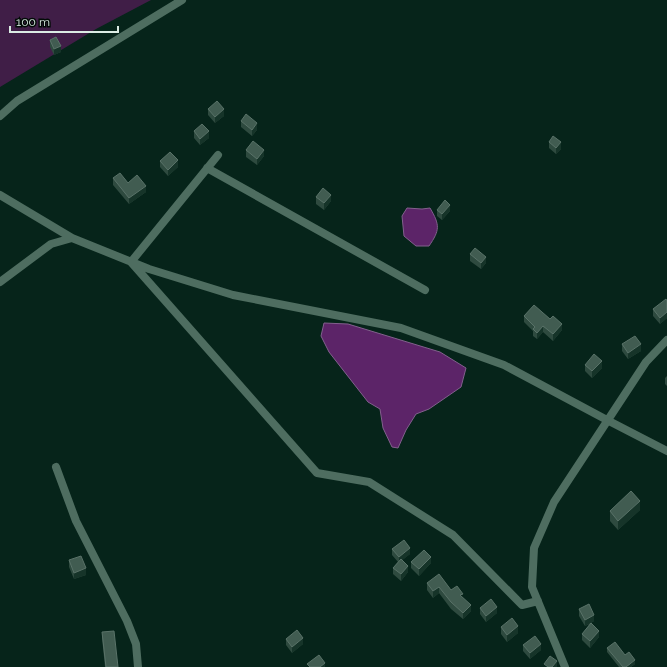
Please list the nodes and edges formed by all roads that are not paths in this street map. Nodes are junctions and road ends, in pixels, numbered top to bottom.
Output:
1 (182, 0) edge
2 (0, 116) edge
3 (218, 155) dead end
4 (207, 168) junction
5 (0, 195) edge
6 (72, 238) junction
7 (131, 262) junction
8 (0, 282) edge
9 (425, 290) dead end
10 (667, 340) edge
11 (607, 420) junction
12 (667, 451) edge
13 (56, 467) dead end
14 (538, 601) junction
15 (138, 667) edge
16 (566, 667) edge

1 - 2 street
3 - 4 street
4 - 7 street
4 - 9 street
5 - 6 street
6 - 7 street
6 - 8 street
7 - 11 street
7 - 14 street
10 - 11 street
11 - 12 street
11 - 14 street
13 - 15 street
14 - 16 street

